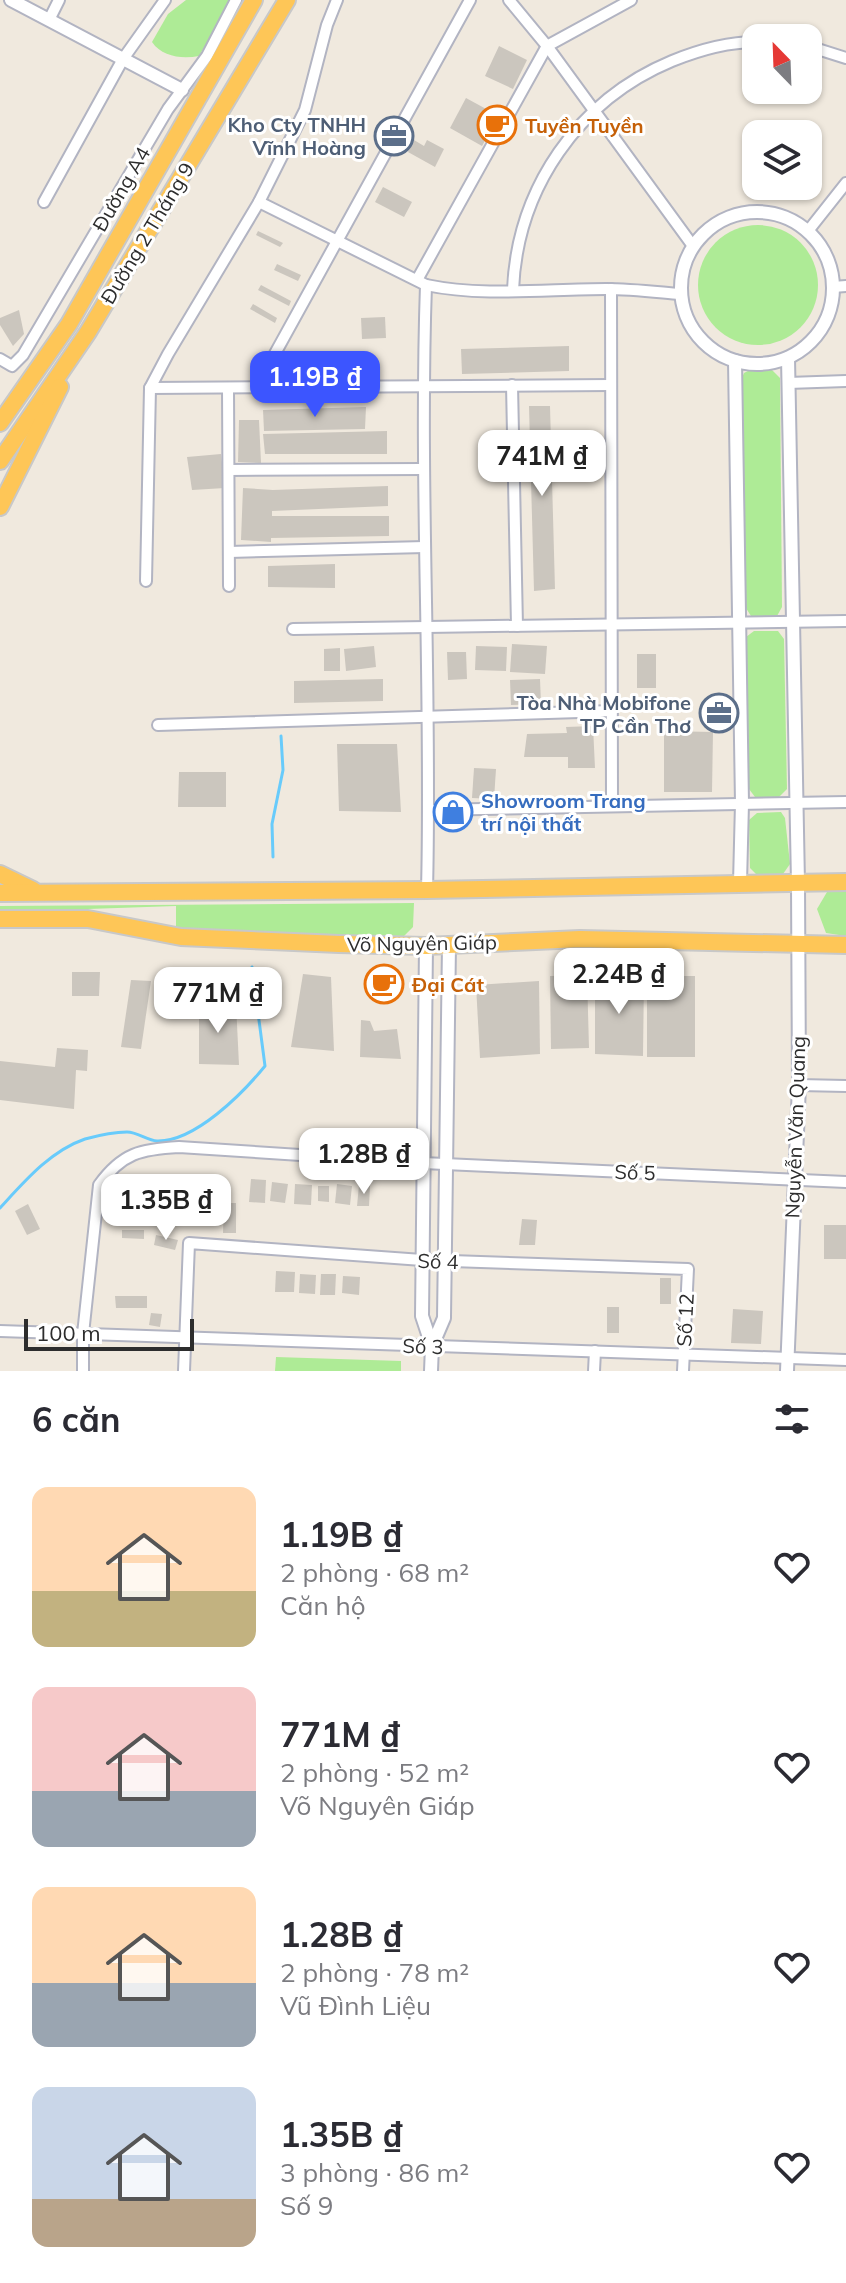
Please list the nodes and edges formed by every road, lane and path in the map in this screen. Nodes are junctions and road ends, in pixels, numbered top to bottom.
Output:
1 (11, 0) edge
2 (59, 0) edge
3 (165, 0) edge
4 (236, 0) edge
5 (254, 0) edge
6 (287, 0) edge
7 (337, 0) edge
8 (470, 0) edge
9 (509, 0) edge
10 (631, 0) edge
11 (49, 20) junction
12 (742, 44) edge
13 (547, 46) junction
14 (822, 50) edge
15 (846, 58) edge
16 (123, 59) junction
17 (182, 90) junction
18 (593, 110) junction
19 (846, 183) edge
20 (44, 202) dead end
21 (259, 202) junction
22 (808, 231) junction
23 (337, 240) junction
24 (693, 246) junction
25 (422, 282) junction
26 (840, 287) edge
27 (611, 289) junction
28 (513, 290) junction
29 (680, 294) junction
30 (88, 332) junction
31 (788, 358) junction
32 (0, 359) edge
33 (735, 361) junction
34 (846, 381) edge
35 (788, 383) junction
36 (512, 385) junction
37 (611, 385) junction
38 (422, 386) junction
39 (150, 388) junction
40 (228, 388) junction
41 (256, 388) junction
42 (0, 423) edge
43 (0, 461) edge
44 (423, 469) junction
45 (229, 470) junction
46 (0, 507) edge
47 (425, 547) junction
48 (229, 552) junction
49 (146, 581) dead end
50 (229, 586) dead end
51 (846, 621) edge
52 (739, 622) junction
53 (792, 622) junction
54 (612, 624) junction
55 (517, 626) junction
56 (426, 627) junction
57 (293, 629) dead end
58 (612, 711) junction
59 (427, 717) junction
60 (158, 725) dead end
61 (846, 802) edge
62 (742, 803) junction
63 (796, 803) junction
64 (612, 804) junction
65 (429, 810) junction
66 (0, 874) edge
67 (846, 882) edge
68 (740, 883) junction
69 (798, 883) junction
70 (427, 890) junction
71 (0, 893) edge
72 (41, 893) junction
73 (0, 919) edge
74 (449, 945) junction
75 (798, 945) junction
76 (846, 945) edge
77 (426, 946) junction
78 (799, 1085) junction
79 (846, 1086) edge
80 (423, 1163) junction
81 (446, 1164) junction
82 (794, 1179) junction
83 (846, 1182) edge
84 (422, 1260) junction
85 (445, 1261) junction
86 (688, 1269) joint
87 (0, 1331) edge
88 (83, 1334) junction
89 (185, 1339) junction
90 (432, 1346) junction
91 (595, 1351) junction
92 (683, 1354) junction
93 (846, 1360) edge
94 (787, 1364) edge
95 (83, 1371) edge
96 (184, 1371) edge
97 (431, 1371) edge
98 (594, 1371) edge
99 (683, 1371) edge

1 - 11 street
2 - 11 street
3 - 16 street
4 - 17 street, Đường A4
5 - 42 highway, Đường 2 Tháng 9
6 - 30 highway, Đường 2 Tháng 9
7 - 21 street
8 - 23 street
9 - 13 street
10 - 13 street
11 - 16 street
12 - 18 street
13 - 18 street
13 - 25 street
14 - 15 street
16 - 17 street
16 - 20 street
17 - 32 street, Đường A4
18 - 24 street
18 - 28 street
19 - 22 street
21 - 23 street
21 - 39 street
22 - 24 street
22 - 26 street
23 - 25 street
23 - 41 street
24 - 29 street
25 - 28 street
25 - 38 street
26 - 31 street
27 - 28 street
27 - 29 street
27 - 37 street
29 - 33 street
30 - 43 highway, Đường 2 Tháng 9
30 - 46 highway
31 - 33 street
31 - 35 street, Nguyễn Văn Quang
33 - 52 street
34 - 35 street
35 - 53 street, Nguyễn Văn Quang
36 - 37 street
36 - 38 street
36 - 55 street
37 - 54 street
38 - 41 street
38 - 44 street
39 - 40 street
39 - 49 street
40 - 41 street
40 - 45 street
44 - 45 street
44 - 47 street
45 - 48 street
47 - 48 street
47 - 56 street
48 - 50 street
51 - 53 street
52 - 53 street
52 - 54 street
52 - 62 street
53 - 63 street, Nguyễn Văn Quang
54 - 55 street
54 - 58 street
55 - 56 street
56 - 57 street
56 - 59 street
58 - 59 street
58 - 64 street
59 - 60 street
59 - 65 street
61 - 63 street
62 - 63 street
62 - 64 street
62 - 68 street
63 - 69 street, Nguyễn Văn Quang
64 - 65 street
65 - 70 street
66 - 72 highway
67 - 69 highway
68 - 69 highway
68 - 70 highway
69 - 75 street, Nguyễn Văn Quang
70 - 72 highway
71 - 72 highway
73 - 77 highway, Võ Nguyên Giáp
74 - 75 highway, Võ Nguyên Giáp
74 - 77 highway, Võ Nguyên Giáp
74 - 81 street
75 - 76 highway, Võ Nguyên Giáp
75 - 78 street, Nguyễn Văn Quang
77 - 80 street
78 - 79 street
78 - 82 street, Nguyễn Văn Quang
80 - 81 street, Số 5
80 - 84 street
80 - 88 street, Số 5
81 - 82 street, Số 5
81 - 85 street
82 - 83 street, Số 5
82 - 94 street, Nguyễn Văn Quang
84 - 85 street, Số 4
84 - 89 street, Số 4
84 - 90 street
85 - 86 street, Số 4
85 - 90 street
86 - 92 street, Số 12
87 - 88 street, Số 3
88 - 89 street, Số 3
88 - 95 street
89 - 90 street, Số 3
89 - 96 street
90 - 91 street, Số 3
90 - 97 street
91 - 92 street, Số 3
91 - 98 street
92 - 94 street, Số 3
92 - 99 street, Số 12
93 - 94 street, Số 3

